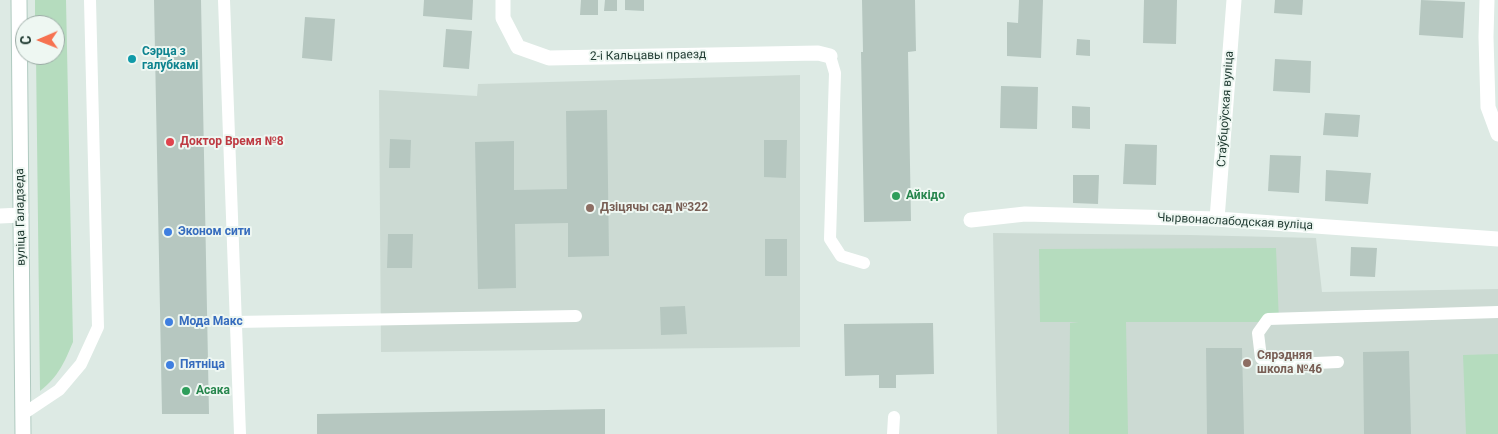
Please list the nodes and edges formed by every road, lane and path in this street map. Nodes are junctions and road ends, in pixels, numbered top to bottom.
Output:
1 (18, 0) edge
2 (90, 0) edge
3 (224, 0) edge
4 (504, 0) edge
5 (1234, 0) edge
6 (1487, 0) edge
7 (830, 56) joint
8 (1498, 134) edge
9 (21, 214) junction
10 (0, 216) edge
11 (1218, 219) junction
12 (971, 220) dead end
13 (1498, 239) edge
14 (864, 263) dead end
15 (1498, 312) edge
16 (576, 316) dead end
17 (235, 322) junction
18 (1338, 362) dead end
19 (23, 414) junction
20 (894, 417) dead end
21 (23, 434) edge
22 (240, 434) edge
23 (893, 434) edge

1 - 9 street, вуліца Галадзеда
2 - 19 lane
3 - 17 lane
4 - 7 street, 2-і Кальцавы праезд
5 - 11 street, Стаўбцоўская вуліца
6 - 8 street
7 - 14 lane
9 - 10 street
9 - 19 street, вуліца Галадзеда
11 - 12 street, Чырвонаслабодская вуліца
11 - 13 street, Чырвонаслабодская вуліца
15 - 18 lane
16 - 17 lane
17 - 22 lane
19 - 21 street, вуліца Галадзеда
20 - 23 lane

